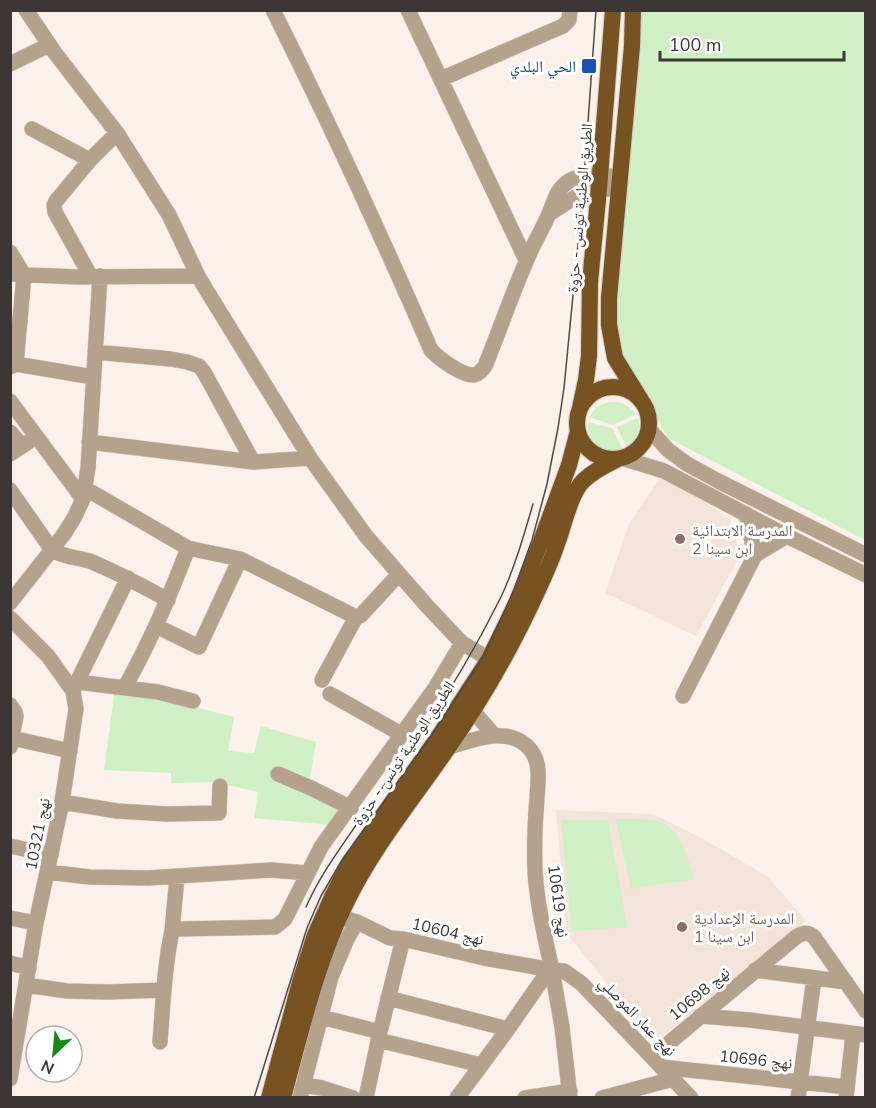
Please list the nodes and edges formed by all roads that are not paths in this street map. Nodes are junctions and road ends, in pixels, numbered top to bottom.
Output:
1 (26, 10) edge
2 (273, 10) edge
3 (408, 10) edge
4 (570, 10) edge
5 (613, 10) edge
6 (633, 10) edge
7 (49, 45) junction
8 (10, 64) edge
9 (441, 79) junction
10 (32, 129) dead end
11 (117, 133) junction
12 (90, 160) junction
13 (600, 182) junction
14 (618, 183) junction
15 (10, 252) edge
16 (526, 260) junction
17 (17, 274) edge
18 (198, 276) junction
19 (96, 277) junction
20 (95, 352) junction
21 (13, 366) edge
22 (93, 377) junction
23 (641, 400) junction
24 (10, 401) edge
25 (580, 408) junction
26 (649, 429) junction
27 (578, 431) junction
28 (10, 432) edge
29 (36, 437) junction
30 (89, 442) junction
31 (16, 450) edge
32 (310, 458) junction
33 (620, 459) junction
34 (253, 462) junction
35 (10, 490) edge
36 (85, 494) junction
37 (16, 509) edge
38 (746, 514) junction
39 (787, 536) junction
40 (188, 548) junction
41 (52, 550) junction
42 (755, 555) junction
43 (866, 555) edge
44 (240, 559) junction
45 (399, 574) junction
46 (866, 575) edge
47 (128, 578) junction
48 (168, 600) junction
49 (10, 603) edge
50 (356, 617) junction
51 (10, 618) edge
52 (156, 627) junction
53 (462, 643) junction
54 (489, 659) junction
55 (322, 680) dead end
56 (75, 686) junction
57 (125, 687) junction
58 (330, 694) dead end
59 (683, 696) dead end
60 (193, 701) dead end
61 (10, 705) edge
62 (472, 710) junction
63 (403, 735) junction
64 (494, 735) junction
65 (11, 743) edge
66 (449, 747) junction
67 (69, 751) junction
68 (278, 774) dead end
69 (220, 786) dead end
70 (62, 802) junction
71 (351, 808) junction
72 (10, 846) edge
73 (51, 855) junction
74 (47, 872) junction
75 (308, 873) junction
76 (177, 877) junction
77 (10, 918) edge
78 (339, 918) junction
79 (357, 922) junction
80 (36, 923) junction
81 (172, 931) junction
82 (403, 939) junction
83 (10, 963) edge
84 (29, 968) junction
85 (551, 970) junction
86 (755, 970) junction
87 (814, 978) junction
88 (846, 982) junction
89 (26, 985) junction
90 (164, 990) junction
91 (388, 998) junction
92 (866, 1011) edge
93 (16, 1013) edge
94 (700, 1016) junction
95 (321, 1017) junction
96 (808, 1028) junction
97 (508, 1029) junction
98 (859, 1035) edge
99 (379, 1036) junction
100 (160, 1042) dead end
101 (13, 1051) edge
102 (657, 1062) junction
103 (481, 1065) junction
104 (673, 1078) junction
105 (10, 1079) edge
106 (800, 1082) junction
107 (302, 1091) edge
108 (846, 1092) edge
109 (636, 1093) edge
110 (570, 1094) edge
111 (268, 1098) edge
112 (283, 1098) edge
113 (353, 1098) edge
114 (366, 1098) edge
115 (457, 1098) edge
116 (525, 1098) edge
117 (602, 1098) edge
118 (691, 1098) edge
119 (798, 1098) edge

1 - 7 street
2 - 16 street
3 - 9 street
4 - 9 street
5 - 13 highway, الطريق الوطنية تونس - حزوة
6 - 14 highway
7 - 8 street
7 - 11 street
9 - 16 street
10 - 12 street
11 - 12 street
11 - 18 street
12 - 19 street
13 - 14 street
13 - 16 street
13 - 25 highway, الطريق الوطنية تونس - حزوة
14 - 23 highway
15 - 17 street
17 - 19 street
17 - 21 street
18 - 19 street
18 - 32 street
19 - 20 street
20 - 22 street
20 - 34 street
21 - 22 street
22 - 30 street
23 - 25 highway
23 - 26 highway
24 - 29 street
25 - 27 highway
26 - 33 highway
26 - 43 street
27 - 33 highway
27 - 54 highway, الطريق الوطنية تونس - حزوة
28 - 31 street
29 - 31 street
29 - 36 street
30 - 34 street
30 - 36 street
32 - 34 street
32 - 45 street
33 - 38 street
33 - 62 highway, الطريق الوطنية تونس - حزوة
35 - 37 street
36 - 40 street
36 - 41 street
37 - 41 street
38 - 39 street
38 - 42 street
39 - 42 street
39 - 46 street
40 - 44 street
40 - 48 street
41 - 47 street
41 - 49 street
42 - 59 street
44 - 50 street
44 - 52 street
45 - 50 street
45 - 53 street
47 - 48 street
47 - 56 street
48 - 52 street
50 - 55 street
51 - 56 street
52 - 57 street
53 - 54 street
53 - 63 street
54 - 111 highway, الطريق الوطنية تونس - حزوة
56 - 57 street
56 - 67 street, نهج 10321
57 - 60 street
58 - 63 street
61 - 65 street
62 - 64 street
62 - 66 highway, الطريق الوطنية تونس - حزوة
63 - 71 street
64 - 66 street
64 - 85 street, نهج 10619
65 - 67 street
66 - 78 highway, الطريق الوطنية تونس - حزوة
67 - 70 street, نهج 10321
68 - 71 street
69 - 70 street
70 - 73 street, نهج 10321
71 - 75 street
72 - 73 street
73 - 74 street, نهج 10321
74 - 76 street
74 - 80 street, نهج 10321
75 - 76 street
75 - 81 street
76 - 81 street
77 - 80 street
78 - 79 street, نهج 10604
78 - 112 highway, الطريق الوطنية تونس - حزوة
79 - 82 street, نهج 10604
79 - 95 street
80 - 84 street, نهج 10321
81 - 90 street
82 - 85 street, نهج 10604
82 - 91 street
83 - 84 street
84 - 89 street, نهج 10321
85 - 97 street
85 - 102 street, نهج عمار الموصلي
85 - 110 street, نهج 10619
86 - 87 street
86 - 88 street, نهج 10698
86 - 94 street, نهج 10698
87 - 88 street
87 - 96 street
88 - 92 street, نهج 10698
89 - 90 street
89 - 93 street, نهج 10321
90 - 100 street
91 - 97 street
91 - 99 street
93 - 101 street, نهج 10321
94 - 96 street
94 - 102 street, نهج 10698
95 - 99 street
95 - 107 street
96 - 98 street
96 - 106 street
97 - 103 street
98 - 108 street
99 - 103 street
99 - 114 street
101 - 105 street, نهج 10321
102 - 104 street, نهج عمار الموصلي
102 - 106 street, نهج 10696
103 - 115 street
104 - 109 street
104 - 118 street, نهج عمار الموصلي
106 - 108 street, نهج 10696
106 - 119 street
107 - 113 street
109 - 117 street
110 - 116 street

